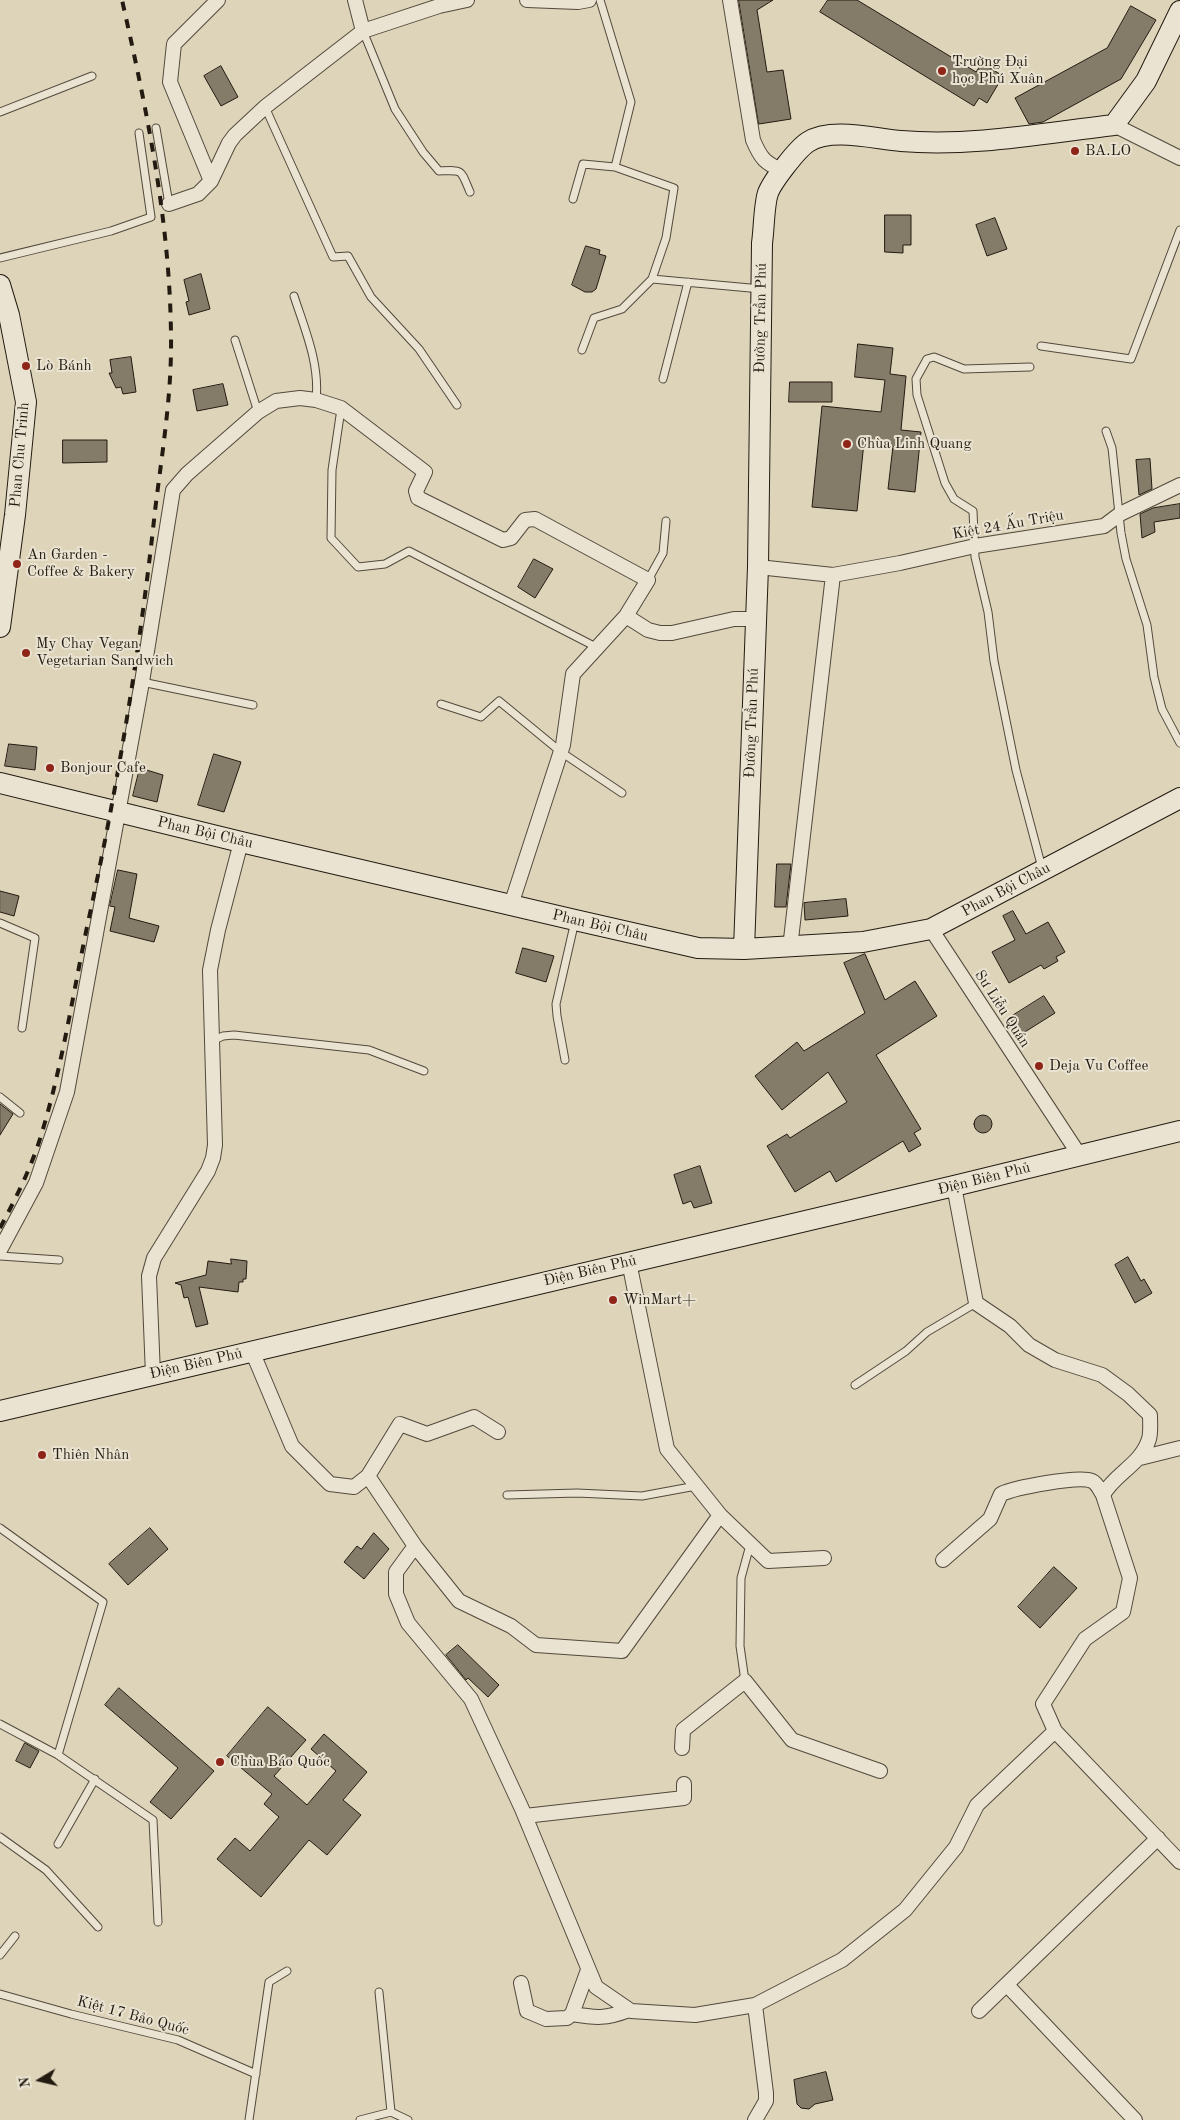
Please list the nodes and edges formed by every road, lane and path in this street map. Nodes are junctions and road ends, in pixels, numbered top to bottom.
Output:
1 (218, 0) edge
2 (355, 0) edge
3 (467, 0) edge
4 (527, 0) edge
5 (589, 0) edge
6 (600, 0) edge
7 (730, 0) edge
8 (1180, 11) edge
9 (363, 32) junction
10 (92, 76) dead end
11 (265, 107) junction
12 (0, 112) edge
13 (1114, 126) junction
14 (156, 128) dead end
15 (139, 133) dead end
16 (1180, 158) edge
17 (614, 167) junction
18 (783, 171) junction
19 (211, 181) junction
20 (470, 192) dead end
21 (573, 199) dead end
22 (169, 204) joint
23 (1180, 230) edge
24 (0, 258) edge
25 (652, 279) junction
26 (688, 282) junction
27 (0, 285) edge
28 (762, 289) junction
29 (294, 296) dead end
30 (235, 340) dead end
31 (1041, 346) dead end
32 (582, 350) dead end
33 (1030, 367) dead end
34 (663, 379) dead end
35 (316, 400) junction
36 (457, 405) dead end
37 (341, 408) junction
38 (258, 412) junction
39 (1106, 431) dead end
40 (1180, 485) edge
41 (1120, 514) junction
42 (666, 521) dead end
43 (974, 546) junction
44 (758, 566) junction
45 (833, 575) junction
46 (648, 580) junction
47 (626, 616) junction
48 (756, 619) junction
49 (0, 627) edge
50 (598, 648) junction
51 (142, 682) junction
52 (441, 704) dead end
53 (253, 705) dead end
54 (1180, 743) edge
55 (561, 752) junction
56 (0, 783) edge
57 (622, 793) dead end
58 (1180, 798) edge
59 (118, 812) junction
60 (241, 842) junction
61 (1042, 871) junction
62 (511, 905) junction
63 (575, 920) junction
64 (0, 923) edge
65 (931, 929) junction
66 (790, 948) junction
67 (744, 949) junction
68 (22, 1028) dead end
69 (212, 1042) junction
70 (565, 1060) dead end
71 (424, 1071) dead end
72 (0, 1097) edge
73 (20, 1113) dead end
74 (1180, 1131) edge
75 (1080, 1156) junction
76 (954, 1186) junction
77 (0, 1250) edge
78 (0, 1256) edge
79 (59, 1260) dead end
80 (629, 1262) junction
81 (976, 1303) junction
82 (252, 1351) junction
83 (153, 1375) junction
84 (856, 1385) dead end
85 (0, 1411) edge
86 (498, 1432) dead end
87 (1180, 1448) edge
88 (1140, 1458) junction
89 (368, 1476) junction
90 (696, 1486) junction
91 (506, 1495) dead end
92 (1104, 1495) junction
93 (720, 1515) junction
94 (0, 1528) edge
95 (750, 1544) junction
96 (415, 1546) junction
97 (824, 1558) dead end
98 (943, 1560) dead end
99 (746, 1680) junction
100 (0, 1724) edge
101 (1056, 1731) junction
102 (682, 1748) dead end
103 (58, 1755) junction
104 (880, 1771) dead end
105 (95, 1779) junction
106 (684, 1784) dead end
107 (525, 1816) junction
108 (0, 1838) edge
109 (1158, 1838) junction
110 (58, 1844) dead end
111 (1180, 1862) edge
112 (158, 1922) dead end
113 (98, 1927) dead end
114 (15, 1936) dead end
115 (0, 1955) edge
116 (588, 1970) junction
117 (287, 1971) dead end
118 (521, 1983) dead end
119 (1007, 1985) junction
120 (379, 1992) dead end
121 (0, 1994) edge
122 (755, 2005) junction
123 (629, 2010) junction
124 (979, 2010) dead end
125 (572, 2014) junction
126 (256, 2074) junction
127 (391, 2112) junction
128 (249, 2120) edge
129 (360, 2120) edge
130 (408, 2120) edge
131 (755, 2120) edge
132 (1135, 2120) edge

1 - 19 street
2 - 9 street
3 - 9 street
4 - 5 street
6 - 17 lane
7 - 18 street
8 - 13 street
9 - 11 street
9 - 20 lane
10 - 12 lane
11 - 19 street
11 - 36 lane
13 - 16 street
13 - 18 street, Đường Trần Phú
14 - 22 lane
15 - 24 lane
17 - 21 lane
17 - 25 lane
18 - 28 street, Đường Trần Phú
19 - 22 street
23 - 31 lane
25 - 26 lane
25 - 32 lane
26 - 28 lane
26 - 34 lane
27 - 49 street, Phan Chu Trinh
28 - 44 street, Đường Trần Phú
29 - 35 lane
30 - 38 lane
33 - 43 lane
35 - 37 street
35 - 38 street
37 - 46 street
37 - 50 lane
38 - 51 street
39 - 41 lane
40 - 41 street, Kiệt 24 Ấu Triệu
41 - 43 street, Kiệt 24 Ấu Triệu
41 - 54 lane
42 - 46 lane
43 - 45 street, Kiệt 24 Ấu Triệu
43 - 61 lane
44 - 45 street, Kiệt 24 Ấu Triệu
44 - 48 street, Đường Trần Phú
45 - 66 street
46 - 47 street
47 - 48 street
47 - 50 street
48 - 67 street, Đường Trần Phú
50 - 55 street
51 - 53 lane
51 - 59 street
52 - 55 lane
55 - 57 lane
55 - 62 street
56 - 59 street, Phan Bội Châu
58 - 61 street, Phan Bội Châu
59 - 60 street, Phan Bội Châu
59 - 77 street
60 - 62 street, Phan Bội Châu
60 - 69 street
61 - 65 street, Phan Bội Châu
62 - 63 street, Phan Bội Châu
63 - 67 street, Phan Bội Châu
63 - 70 lane
64 - 68 lane
65 - 66 street, Phan Bội Châu
65 - 75 street, Sư Liễu Quán
66 - 67 street, Phan Bội Châu
69 - 71 lane
69 - 83 street
72 - 73 lane
74 - 75 street, Điện Biên Phủ
75 - 76 street, Điện Biên Phủ
76 - 80 street, Điện Biên Phủ
76 - 81 street
78 - 79 lane
80 - 82 street, Điện Biên Phủ
80 - 90 street
81 - 84 lane
81 - 88 street
82 - 83 street, Điện Biên Phủ
82 - 89 street
83 - 85 street, Điện Biên Phủ
86 - 89 street
87 - 88 street
88 - 92 street
89 - 96 street
90 - 91 lane
90 - 93 street
92 - 98 street
92 - 101 street
93 - 95 street
93 - 96 street
94 - 103 lane
95 - 97 street
95 - 99 lane
96 - 107 street
99 - 102 street
99 - 104 street
100 - 103 lane
101 - 109 street
101 - 122 street
103 - 105 lane
105 - 110 lane
105 - 112 lane
106 - 107 street
107 - 116 street
108 - 113 lane
109 - 111 street
109 - 119 street
114 - 115 lane
116 - 123 street
116 - 125 street
117 - 126 lane
118 - 125 street
119 - 124 street
119 - 132 street
120 - 127 lane
121 - 126 lane, Kiệt 17 Bảo Quốc
122 - 123 street
122 - 131 street
123 - 125 street
126 - 128 lane
127 - 129 lane
127 - 130 lane

